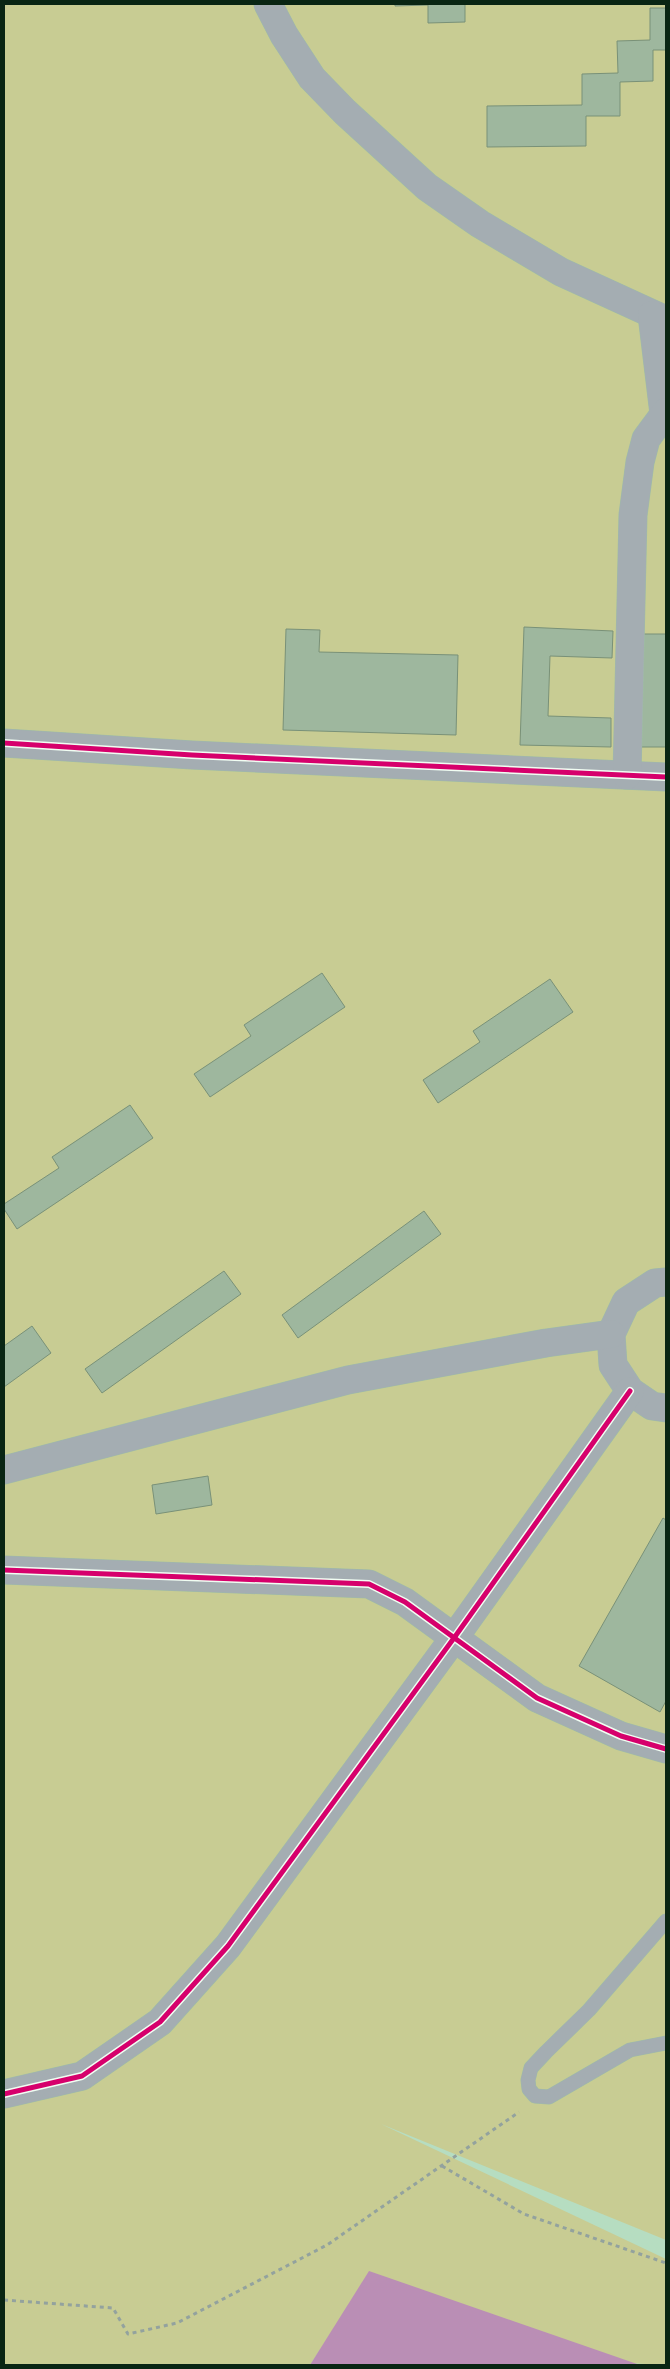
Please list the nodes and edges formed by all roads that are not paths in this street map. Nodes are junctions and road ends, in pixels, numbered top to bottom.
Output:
1 (268, 4) edge
2 (659, 318) edge
3 (665, 413) edge
4 (4, 743) edge
5 (627, 775) junction
6 (666, 777) edge
7 (666, 1282) edge
8 (611, 1334) junction
9 (630, 1392) junction
10 (666, 1408) edge
11 (4, 1470) edge
12 (4, 1570) edge
13 (454, 1638) junction
14 (666, 1749) edge
15 (666, 1921) edge
16 (666, 2043) edge
17 (4, 2094) edge

1 - 2 street
2 - 3 street
3 - 5 street
4 - 5 street
5 - 6 street
7 - 8 street
8 - 9 street
8 - 11 street
9 - 10 street
9 - 13 street
12 - 13 street
13 - 14 street
13 - 17 street
15 - 16 lane

